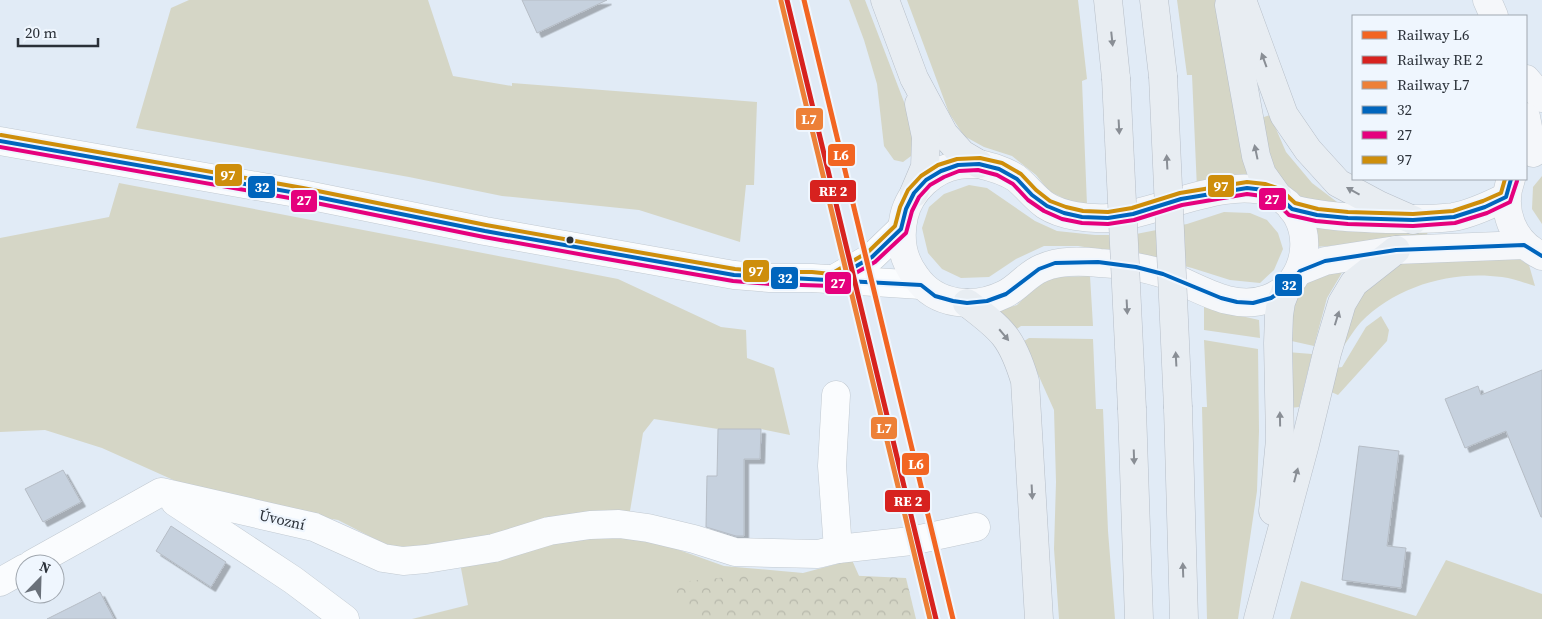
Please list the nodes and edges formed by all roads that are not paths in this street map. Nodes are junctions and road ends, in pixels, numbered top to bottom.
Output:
1 (885, 0) edge
2 (1108, 0) edge
3 (1154, 0) edge
4 (1228, 0) edge
5 (1242, 0) edge
6 (1487, 0) edge
7 (1494, 15) edge
8 (914, 78) junction
9 (1527, 80) edge
10 (1542, 98) edge
11 (1527, 122) edge
12 (0, 141) edge
13 (1533, 153) edge
14 (979, 164) junction
15 (1509, 188) edge
16 (914, 193) junction
17 (1284, 202) junction
18 (1413, 220) junction
19 (901, 229) junction
20 (1396, 250) junction
21 (1533, 250) edge
22 (1294, 279) junction
23 (832, 280) junction
24 (921, 285) junction
25 (967, 303) junction
26 (836, 395) dead end
27 (161, 492) junction
28 (976, 527) dead end
29 (838, 549) junction
30 (50, 554) edge
31 (15, 574) edge
32 (0, 582) edge
33 (1265, 590) junction
34 (345, 619) edge
35 (1039, 619) edge
36 (1138, 619) edge
37 (1184, 619) edge
38 (1258, 619) edge

1 - 8 highway
2 -> 36 highway, bridge
37 -> 3 highway, bridge
17 -> 4 highway
18 -> 5 highway
6 - 7 main road
8 - 14 highway
8 - 16 highway
9 - 10 main road
11 - 13 main road
12 - 23 street
14 - 16 main road
14 - 17 main road
15 - 18 main road
15 - 21 main road
16 - 19 main road
17 - 18 main road
17 - 22 main road
19 - 23 street
19 - 24 main road
20 - 21 main road
20 - 22 main road
33 -> 20 highway
22 - 25 main road
33 -> 22 highway
23 - 24 street
24 - 25 main road
25 -> 35 highway
26 - 29 street
27 - 29 street, Úvozní
27 - 30 street
27 - 34 street
28 - 29 street, Úvozní
31 - 32 street
33 - 38 highway

